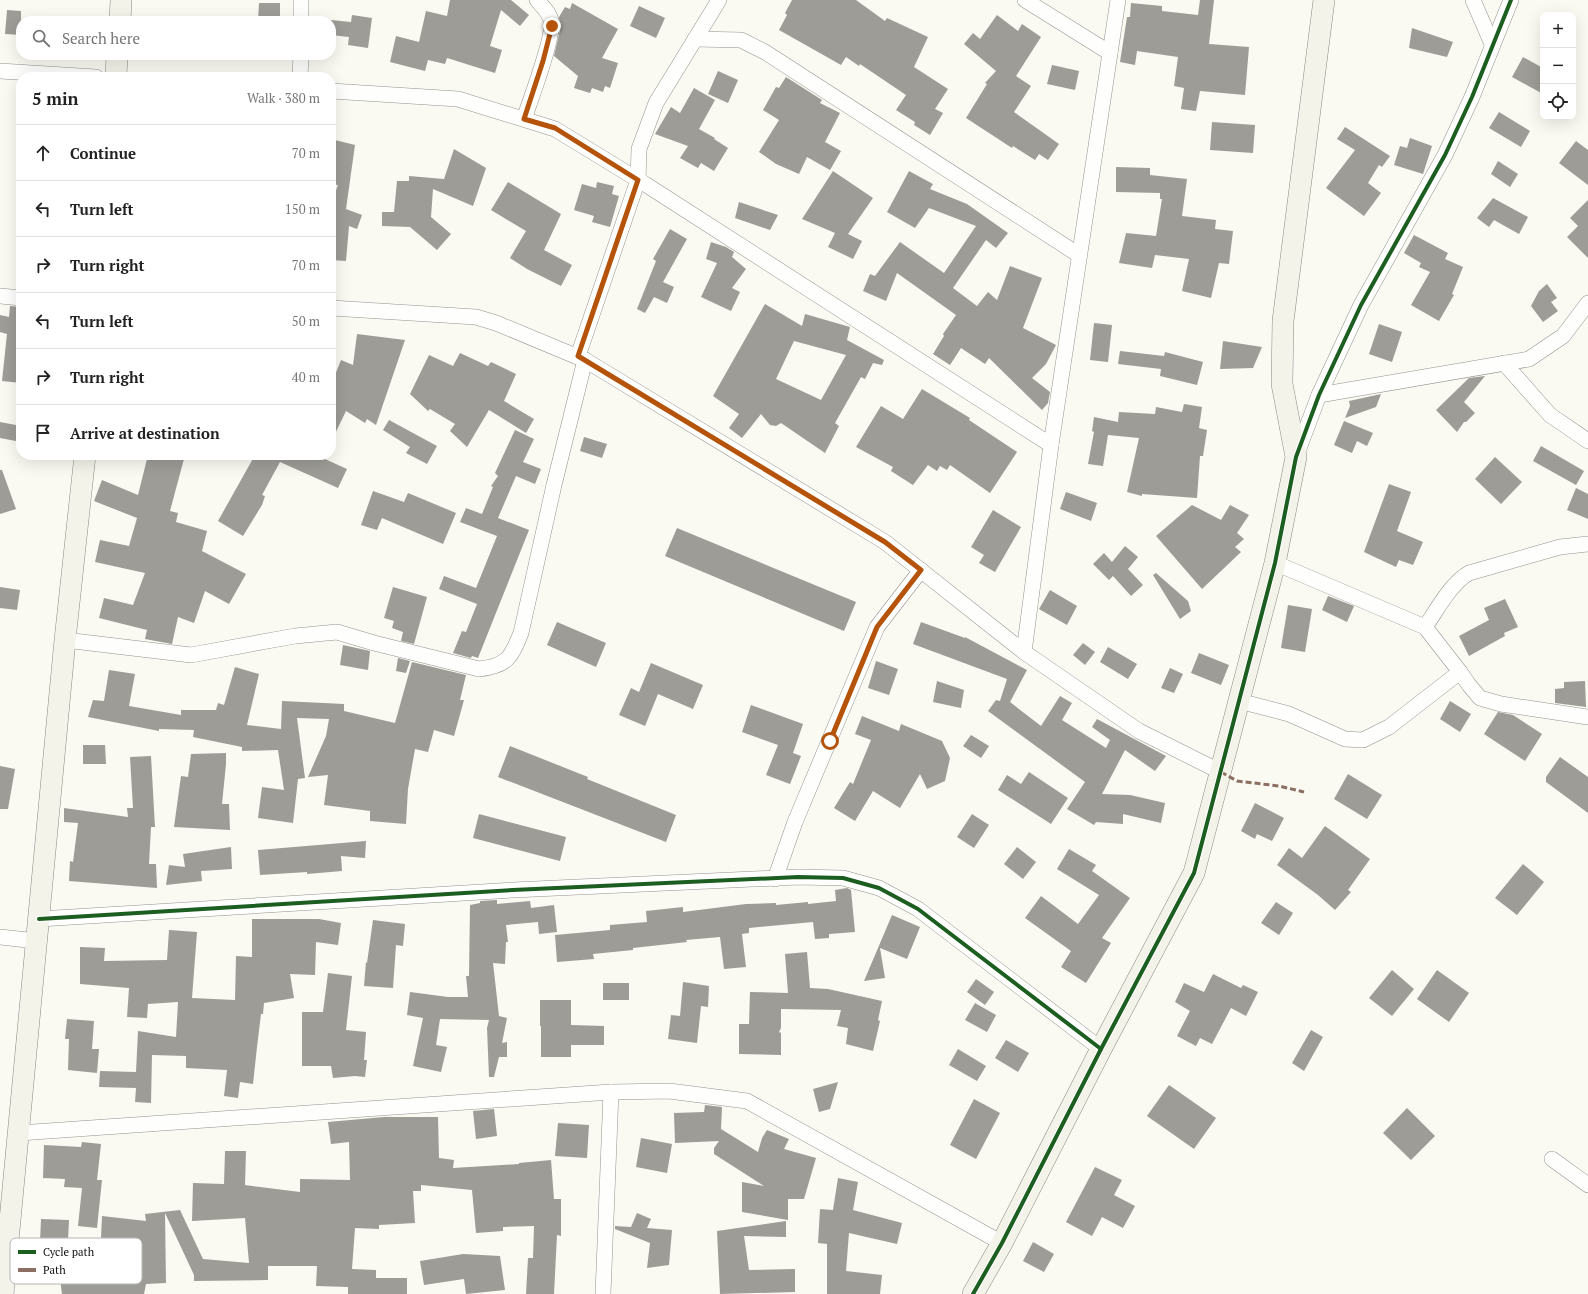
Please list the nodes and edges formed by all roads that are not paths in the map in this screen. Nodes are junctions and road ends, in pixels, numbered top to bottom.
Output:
1 (121, 0) edge
2 (302, 0) edge
3 (537, 0) edge
4 (719, 0) edge
5 (1025, 0) edge
6 (1118, 0) edge
7 (1324, 0) edge
8 (1473, 0) edge
9 (1511, 0) edge
10 (120, 16) edge
11 (301, 16) edge
12 (695, 39) junction
13 (1492, 44) junction
14 (1110, 53) junction
15 (117, 60) edge
16 (300, 60) edge
17 (0, 71) edge
18 (16, 72) edge
19 (116, 72) edge
20 (300, 72) edge
21 (336, 91) edge
22 (524, 119) junction
23 (638, 180) junction
24 (1079, 255) junction
25 (0, 296) edge
26 (16, 298) edge
27 (1588, 303) edge
28 (336, 308) edge
29 (581, 358) junction
30 (1504, 363) junction
31 (1319, 395) junction
32 (1588, 441) edge
33 (1051, 445) junction
34 (1296, 457) junction
35 (84, 460) edge
36 (1588, 544) edge
37 (1275, 563) junction
38 (921, 570) junction
39 (1425, 627) junction
40 (65, 640) junction
41 (1024, 652) junction
42 (1460, 672) junction
43 (1239, 701) junction
44 (1588, 717) edge
45 (1221, 772) junction
46 (775, 879) junction
47 (39, 919) junction
48 (0, 937) edge
49 (36, 941) junction
50 (1101, 1049) junction
51 (611, 1092) junction
52 (19, 1133) junction
53 (1552, 1159) dead end
54 (1588, 1185) edge
55 (1002, 1243) junction
56 (3, 1294) edge
57 (603, 1294) edge
58 (973, 1294) edge

1 - 10 street
2 - 11 street
3 - 22 street
4 - 12 street
5 - 14 street
6 - 14 street
7 - 34 street
8 - 13 street
9 - 13 street
12 - 23 street
12 - 24 street
13 - 31 street
14 - 24 street
15 - 19 street
16 - 20 street
17 - 18 street
21 - 22 street
22 - 23 street
23 - 29 street
23 - 33 street
24 - 33 street
25 - 26 street
27 - 30 street
28 - 29 street
29 - 38 street
29 - 40 street
30 - 31 street
30 - 32 street
31 - 34 street
33 - 41 street
34 - 37 street
35 - 40 street
36 - 39 street
37 - 39 street
37 - 43 street
38 - 41 street
38 - 46 street
39 - 42 street
40 - 47 street
41 - 45 street
42 - 43 street
42 - 44 street
43 - 45 street
45 - 50 street
46 - 47 street
46 - 50 street
47 - 49 street
48 - 49 street
49 - 52 street
50 - 55 street
51 - 52 street
51 - 55 street
51 - 57 street
52 - 56 street
53 - 54 street
55 - 58 street

